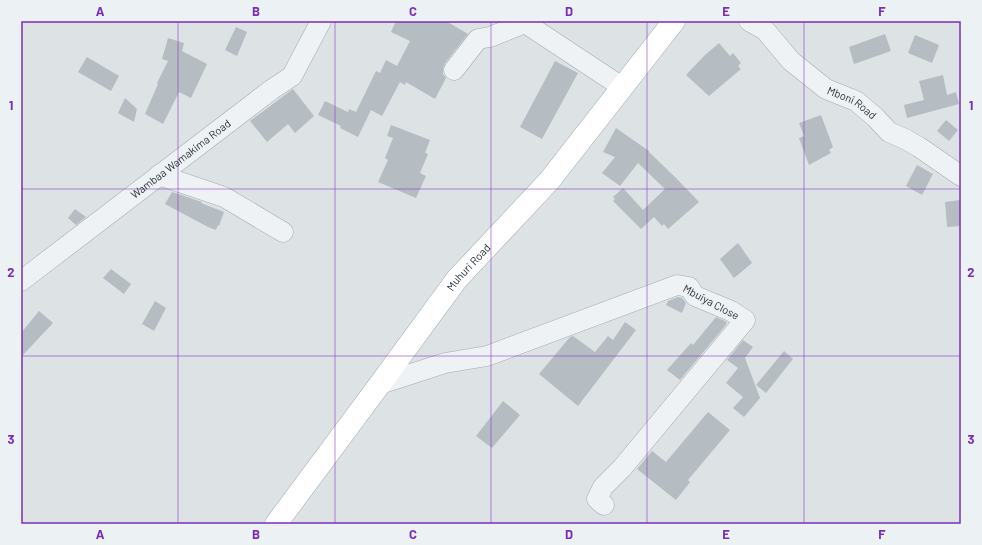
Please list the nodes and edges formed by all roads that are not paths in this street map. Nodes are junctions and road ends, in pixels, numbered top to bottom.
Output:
1 (321, 21) edge
2 (674, 21) edge
3 (749, 21) edge
4 (454, 70) dead end
5 (622, 87) junction
6 (159, 175) junction
7 (961, 176) edge
8 (283, 232) dead end
9 (21, 281) edge
10 (380, 384) junction
11 (604, 505) dead end
12 (276, 524) edge

1 - 6 street, Wambaa Wamakima Road
2 - 5 main road, Muhuri Road
3 - 7 street, Mboni Road
4 - 5 street
5 - 10 main road, Muhuri Road
6 - 8 street
6 - 9 street, Wambaa Wamakima Road
10 - 11 street, Mbuiya Close
10 - 12 main road, Muhuri Road

